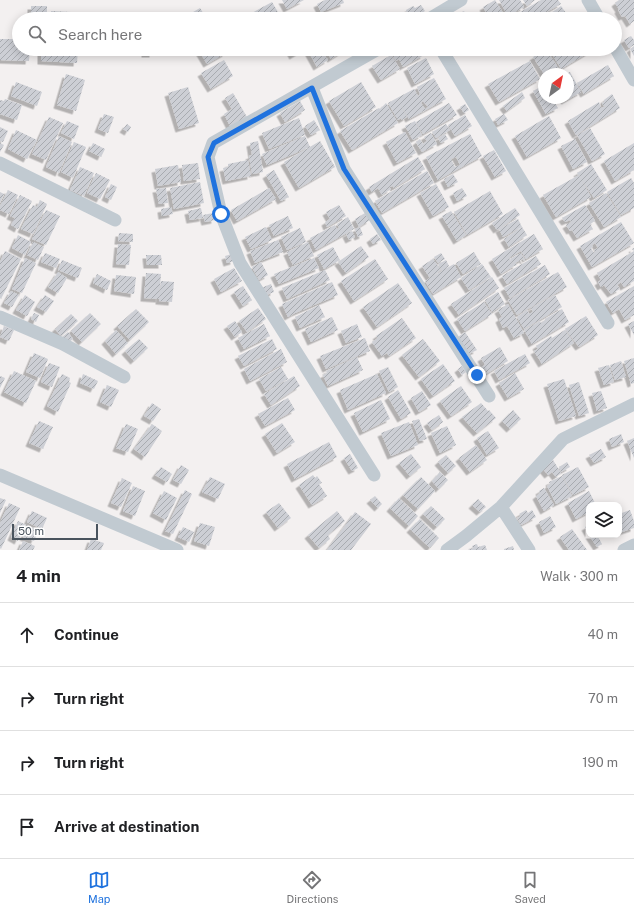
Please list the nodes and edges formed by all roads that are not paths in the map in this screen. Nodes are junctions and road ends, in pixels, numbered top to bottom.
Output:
1 (461, 0) edge
2 (588, 0) edge
3 (441, 12) edge
4 (595, 12) edge
5 (366, 56) edge
6 (445, 56) edge
7 (620, 56) edge
8 (634, 80) edge
9 (312, 88) junction
10 (0, 163) edge
11 (115, 220) dead end
12 (0, 317) edge
13 (608, 323) dead end
14 (124, 377) dead end
15 (489, 396) dead end
16 (634, 404) edge
17 (0, 475) edge
18 (374, 475) dead end
19 (501, 507) junction
20 (634, 545) edge
21 (177, 550) edge
22 (447, 550) edge
23 (529, 550) edge
24 (624, 550) edge

1 - 3 street
2 - 4 street
5 - 9 street
6 - 13 street
7 - 8 street
9 - 15 street
9 - 18 street
10 - 11 street
12 - 14 street
16 - 19 street
17 - 21 street
19 - 22 street
19 - 23 street
20 - 24 street

